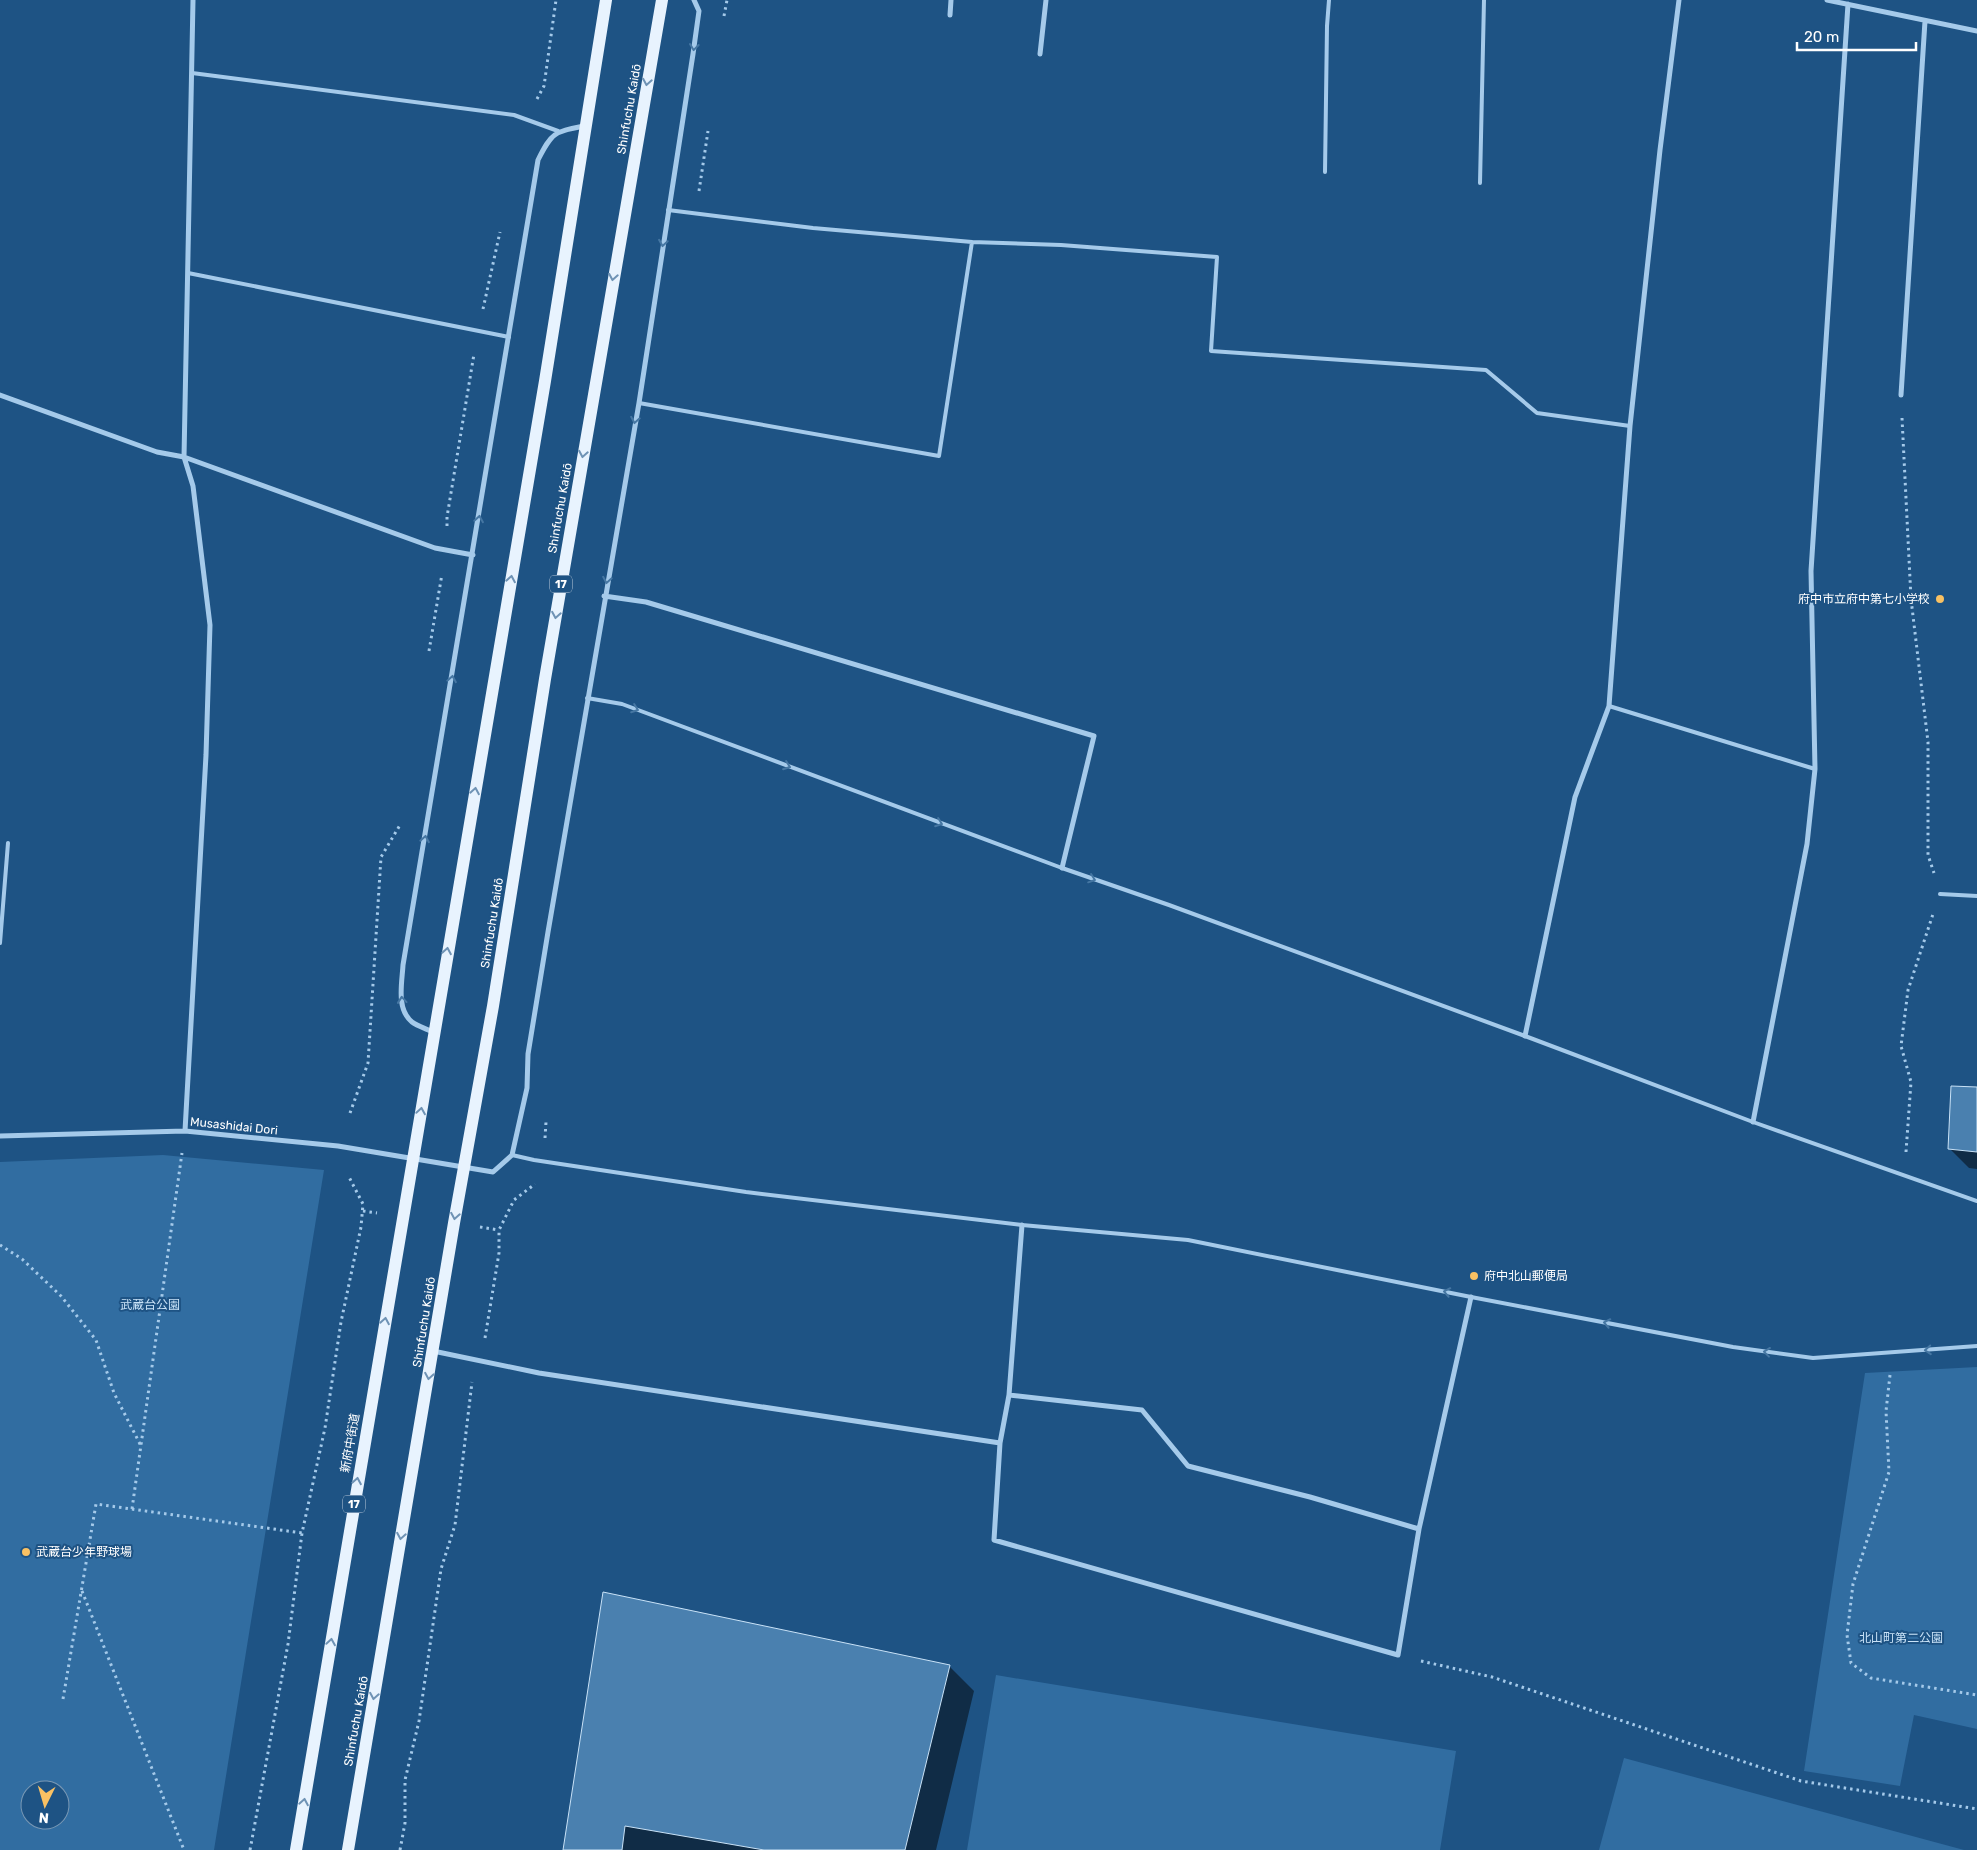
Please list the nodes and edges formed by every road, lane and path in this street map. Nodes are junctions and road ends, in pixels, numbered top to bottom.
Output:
1 (193, 0) edge
2 (606, 0) edge
3 (662, 0) edge
4 (694, 0) edge
5 (952, 0) edge
6 (1046, 0) edge
7 (1330, 0) edge
8 (1484, 0) edge
9 (1679, 0) edge
10 (1827, 0) edge
11 (1848, 4) junction
12 (950, 15) dead end
13 (1925, 21) junction
14 (1977, 31) edge
15 (1040, 54) dead end
16 (192, 73) junction
17 (585, 126) junction
18 (558, 131) junction
19 (1325, 172) dead end
20 (1480, 183) dead end
21 (668, 210) junction
22 (972, 242) junction
23 (188, 272) junction
24 (509, 338) junction
25 (0, 394) edge
26 (1901, 395) joint
27 (638, 403) junction
28 (1630, 426) junction
29 (184, 457) junction
30 (473, 555) junction
31 (604, 596) junction
32 (588, 698) junction
33 (1609, 706) junction
34 (1815, 769) junction
35 (8, 843) dead end
36 (1062, 868) junction
37 (1940, 894) junction
38 (1977, 896) edge
39 (0, 943) edge
40 (434, 1032) junction
41 (1525, 1036) junction
42 (1753, 1122) junction
43 (185, 1131) junction
44 (0, 1136) edge
45 (512, 1155) junction
46 (413, 1159) junction
47 (464, 1168) junction
48 (1902, 1174) junction
49 (349, 1177) dead end
50 (1977, 1202) edge
51 (1022, 1225) junction
52 (0, 1245) edge
53 (1471, 1297) junction
54 (1977, 1346) edge
55 (433, 1352) junction
56 (1893, 1353) junction
57 (1009, 1395) junction
58 (1000, 1443) junction
59 (141, 1446) junction
60 (132, 1509) junction
61 (1419, 1529) junction
62 (302, 1533) junction
63 (82, 1590) junction
64 (1398, 1655) junction
65 (1977, 1695) edge
66 (63, 1699) dead end
67 (1977, 1809) edge
68 (184, 1850) edge
69 (250, 1850) edge
70 (296, 1850) edge
71 (348, 1850) edge

1 - 16 street
2 - 17 main road, 17
3 -> 47 main road, Shinfuchu Kaidō / 17
4 -> 21 street
5 - 12 street
6 - 15 street
7 - 19 lane
8 - 20 lane
9 - 28 street
10 - 11 street
11 - 13 street
11 - 34 street
13 - 14 street
13 - 26 street
16 - 18 lane
16 - 23 street
17 - 18 street
40 -> 17 main road, 17
18 - 24 street
21 - 22 lane
21 -> 27 street
22 - 27 lane
22 - 28 lane
23 - 24 lane
23 - 29 street
30 -> 24 street
25 - 29 street
26 - 37 path
27 -> 31 street
28 - 33 street
29 - 30 street
29 - 43 street
40 -> 30 street
31 - 32 street
31 - 36 street
32 -> 36 lane
32 - 45 street
33 - 34 lane
33 - 41 street
34 - 42 street
35 - 39 lane
36 -> 41 lane
37 - 38 lane
37 - 48 path
46 -> 40 main road, 17
41 - 42 lane
42 - 48 lane
43 - 44 street, Musashidai Dori
43 - 46 street, Musashidai Dori
43 - 59 path
45 - 47 street, Musashidai Dori
45 - 51 lane
46 - 47 street, Musashidai Dori
70 -> 46 main road, 新府中街道 / 17
47 -> 55 main road, Shinfuchu Kaidō / 17
48 - 50 lane
49 - 62 path
53 -> 51 lane
51 - 57 street
52 - 59 path
56 -> 53 lane
53 - 61 street
54 -> 56 lane
55 - 58 street
55 -> 71 main road, Shinfuchu Kaidō / 17
56 - 65 path
57 - 58 street
57 - 61 street
58 - 64 street
59 - 60 path
60 - 62 path
60 - 63 path
61 - 64 street
62 - 69 path
63 - 66 path
63 - 68 path
64 - 67 path

